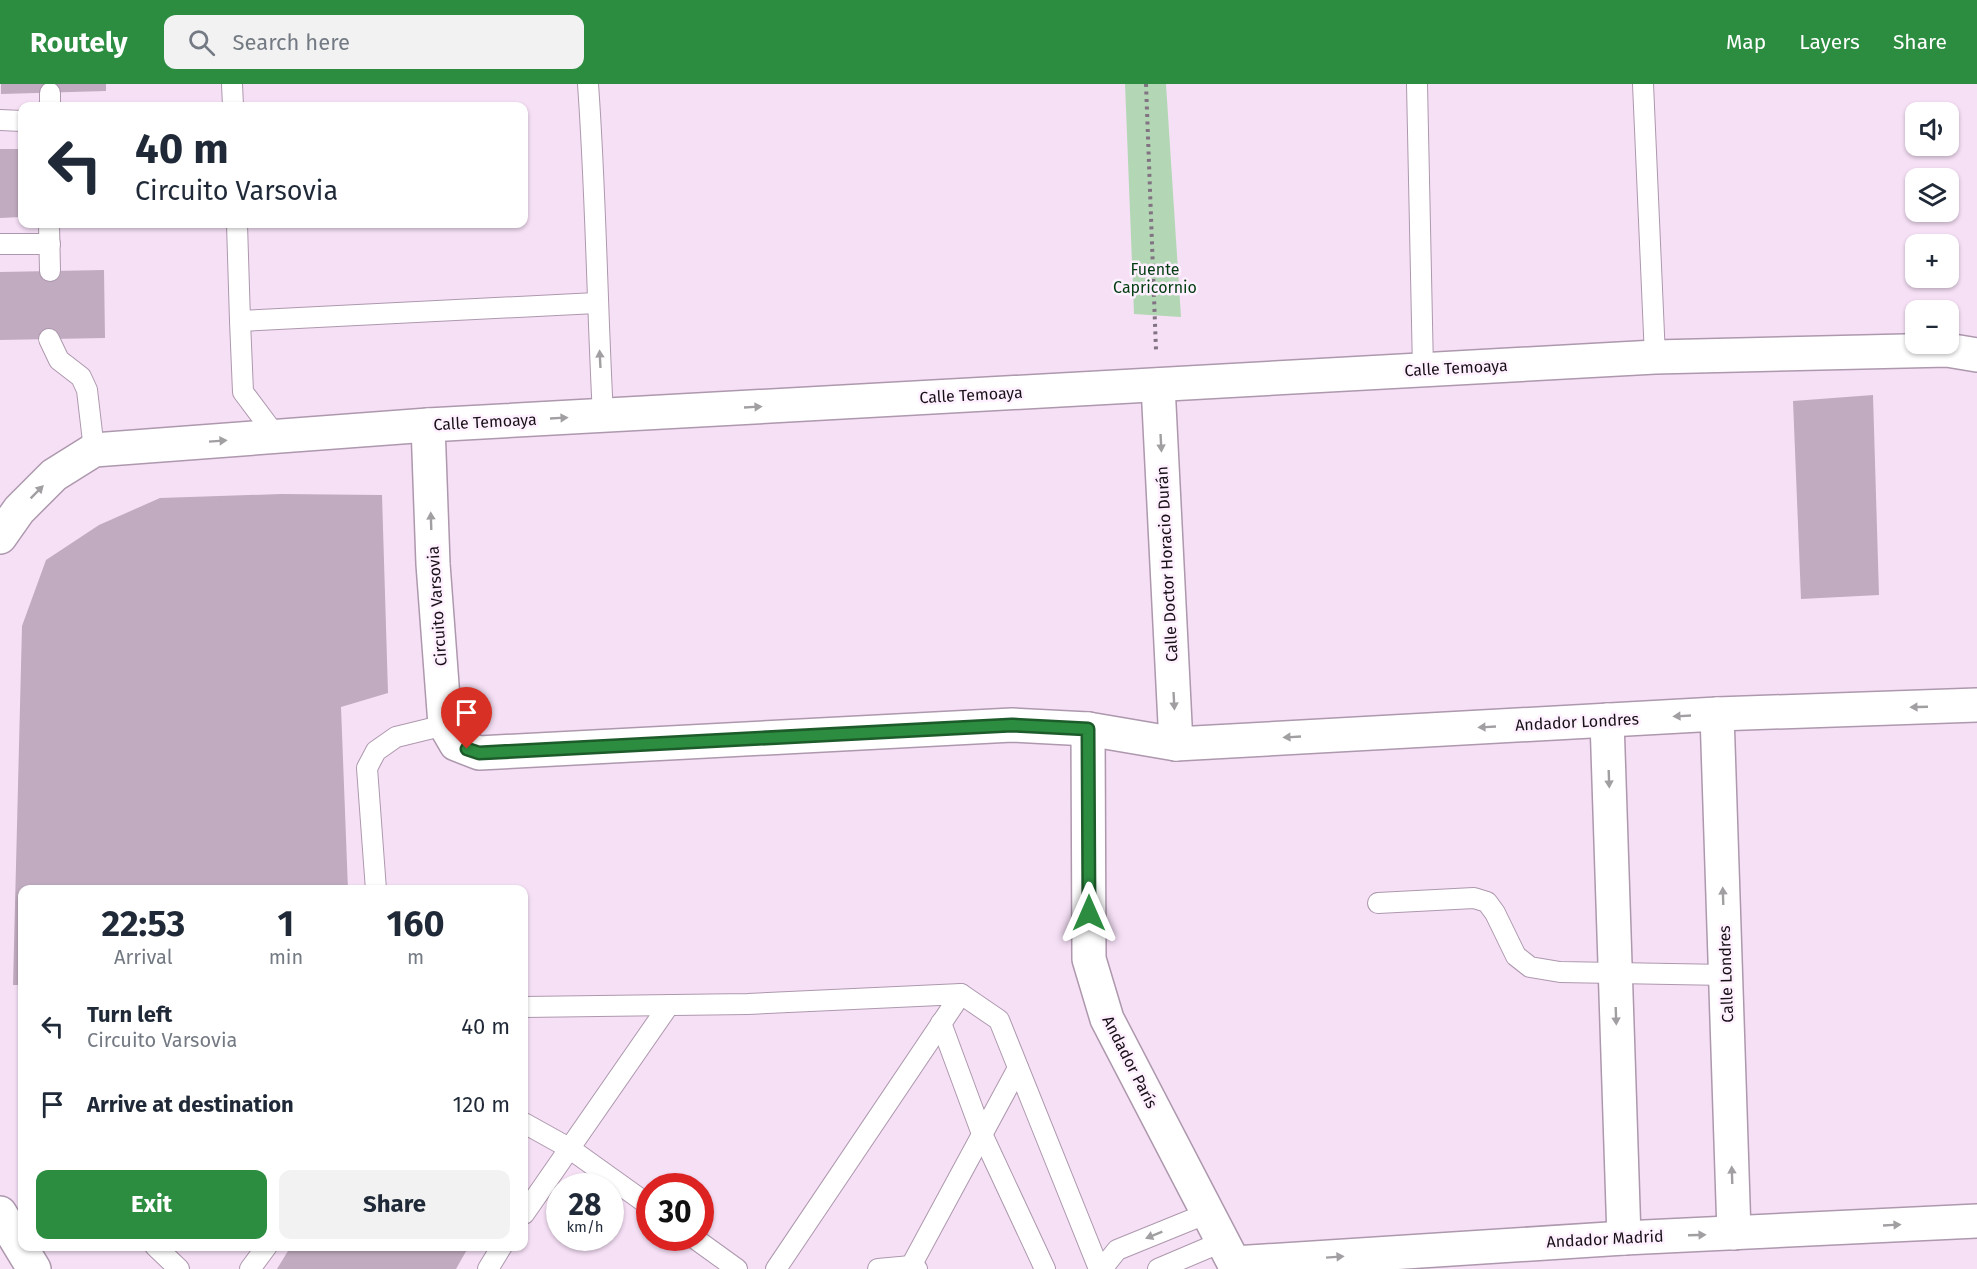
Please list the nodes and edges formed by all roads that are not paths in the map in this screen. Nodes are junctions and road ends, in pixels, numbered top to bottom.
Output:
1 (232, 84) edge
2 (588, 84) edge
3 (1417, 84) edge
4 (1643, 84) edge
5 (233, 102) edge
6 (0, 120) edge
7 (18, 121) edge
8 (50, 228) edge
9 (237, 228) edge
10 (0, 244) edge
11 (50, 244) junction
12 (50, 271) dead end
13 (596, 303) junction
14 (240, 321) junction
15 (49, 339) dead end
16 (1977, 356) edge
17 (1654, 357) junction
18 (1423, 370) junction
19 (1158, 385) junction
20 (603, 415) junction
21 (428, 424) junction
22 (276, 436) junction
23 (94, 450) junction
24 (0, 537) edge
25 (1977, 705) edge
26 (1717, 714) junction
27 (1607, 720) junction
28 (445, 725) junction
29 (1088, 729) junction
30 (1176, 744) junction
31 (376, 885) edge
32 (1378, 903) dead end
33 (1615, 973) junction
34 (1726, 975) junction
35 (961, 994) junction
36 (669, 1005) junction
37 (528, 1007) edge
38 (941, 1023) junction
39 (1018, 1068) junction
40 (528, 1126) edge
41 (982, 1134) junction
42 (569, 1148) junction
43 (636, 1196) edge
44 (528, 1209) edge
45 (0, 1213) edge
46 (1977, 1221) edge
47 (1734, 1233) junction
48 (1624, 1238) junction
49 (18, 1243) edge
50 (23, 1251) edge
51 (159, 1251) edge
52 (263, 1251) edge
53 (499, 1251) edge
54 (712, 1251) edge
55 (1224, 1251) edge
56 (914, 1268) edge
57 (34, 1269) edge
58 (179, 1269) edge
59 (250, 1269) edge
60 (488, 1269) edge
61 (737, 1269) edge
62 (776, 1269) edge
63 (878, 1269) edge
64 (1045, 1269) edge
65 (1100, 1269) edge
66 (1158, 1269) edge

1 - 5 lane
2 - 13 lane
3 - 18 lane
4 - 17 lane
6 - 7 lane
8 - 11 lane
9 - 14 lane
10 - 11 lane
11 - 12 lane
13 - 14 lane
20 -> 13 lane
14 - 22 lane
15 - 23 lane
16 - 17 street, Calle Temoaya
17 - 18 street, Calle Temoaya
18 - 19 street, Calle Temoaya
20 -> 19 street, Calle Temoaya
19 -> 30 street, Calle Doctor Horacio Durán
21 -> 20 street, Calle Temoaya
21 - 22 street, Calle Temoaya
28 -> 21 street, Circuito Varsovia
23 -> 22 street, Calle Temoaya
24 -> 23 street, Calle Temoaya
25 -> 26 street, Andador Londres
26 -> 27 street, Andador Londres
34 -> 26 street, Calle Londres
27 -> 30 street, Andador Londres
27 -> 33 street
28 - 29 street
28 - 31 lane
29 - 30 street
29 - 55 street, Andador París
32 - 33 lane
33 - 34 lane
33 -> 48 street
47 -> 34 street, Calle Londres
35 - 36 lane
35 - 38 lane
35 - 39 lane
36 - 37 lane
36 - 42 lane
38 - 41 lane
38 - 62 lane
39 - 41 lane
39 - 65 lane
40 - 42 lane
41 - 56 lane
41 - 64 lane
42 - 43 lane
42 - 44 lane
45 - 49 street
47 -> 46 street, Andador Madrid
48 -> 47 street, Andador Madrid
55 -> 48 street, Andador Madrid
50 - 57 street
51 - 58 lane
52 - 59 lane
53 - 60 lane
54 - 61 lane
55 -> 65 lane
55 - 66 lane
56 - 63 lane

